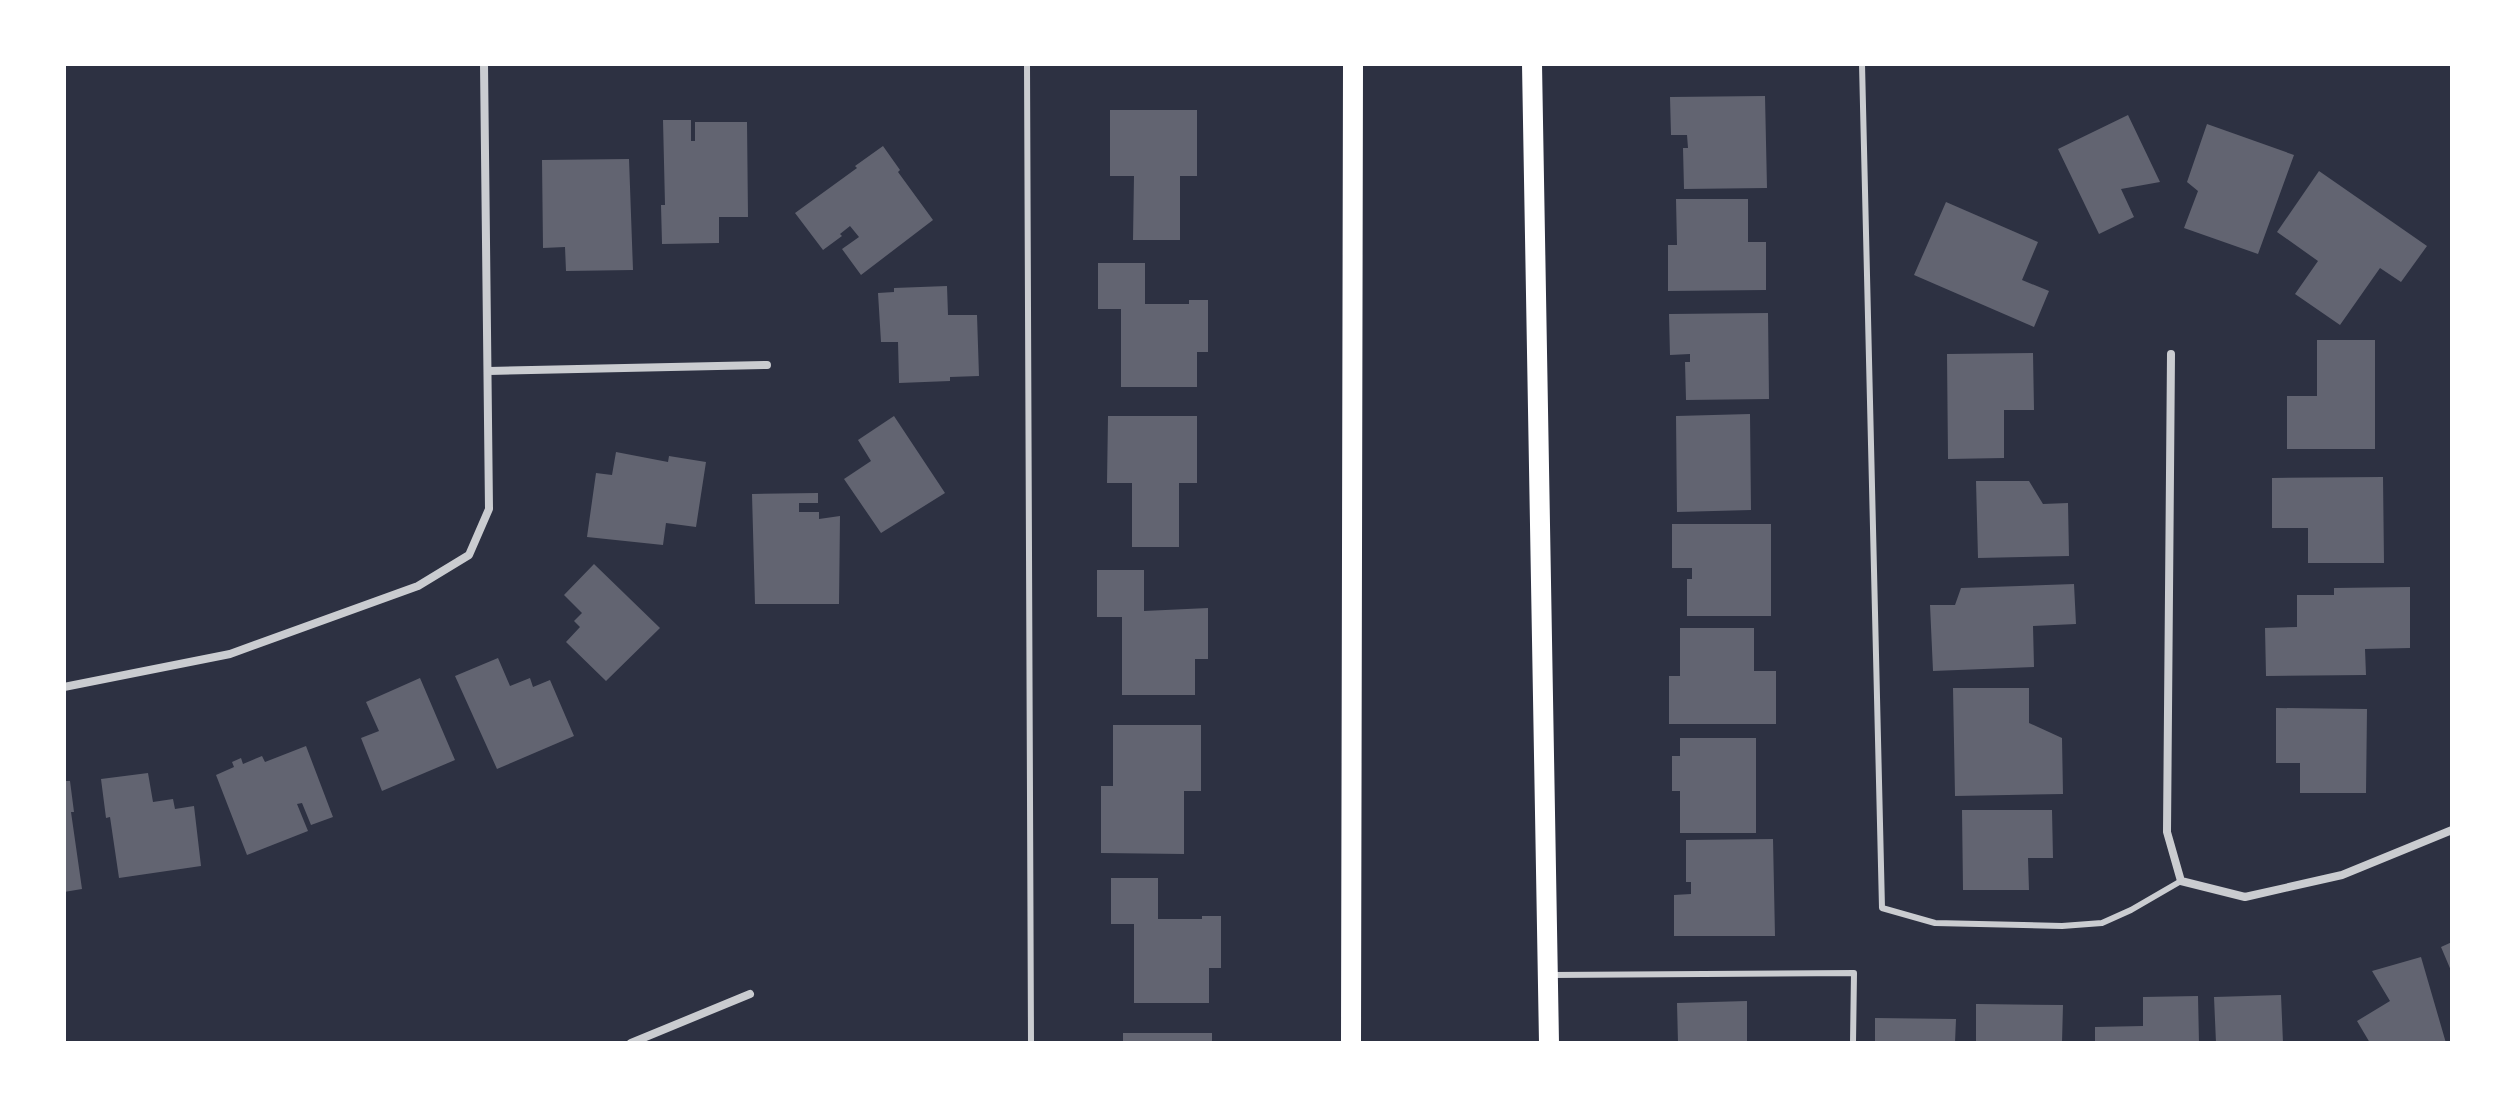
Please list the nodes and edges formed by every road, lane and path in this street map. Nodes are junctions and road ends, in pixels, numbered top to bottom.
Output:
1 (484, 64) edge
2 (1027, 64) edge
3 (1353, 64) edge
4 (1532, 64) edge
5 (1862, 64) edge
6 (2171, 354) dead end
7 (767, 365) dead end
8 (489, 371) junction
9 (64, 687) edge
10 (2452, 830) edge
11 (2181, 881) junction
12 (1548, 975) junction
13 (750, 994) dead end
14 (631, 1043) edge
15 (1031, 1043) edge
16 (1351, 1043) edge
17 (1549, 1043) edge
18 (1853, 1043) edge

1 - 8 street
2 - 15 lane
3 - 16 main road
4 - 12 main road
5 - 11 lane
6 - 11 street
7 - 8 street
8 - 9 street
10 - 11 street
12 - 17 main road
12 - 18 lane
13 - 14 street

